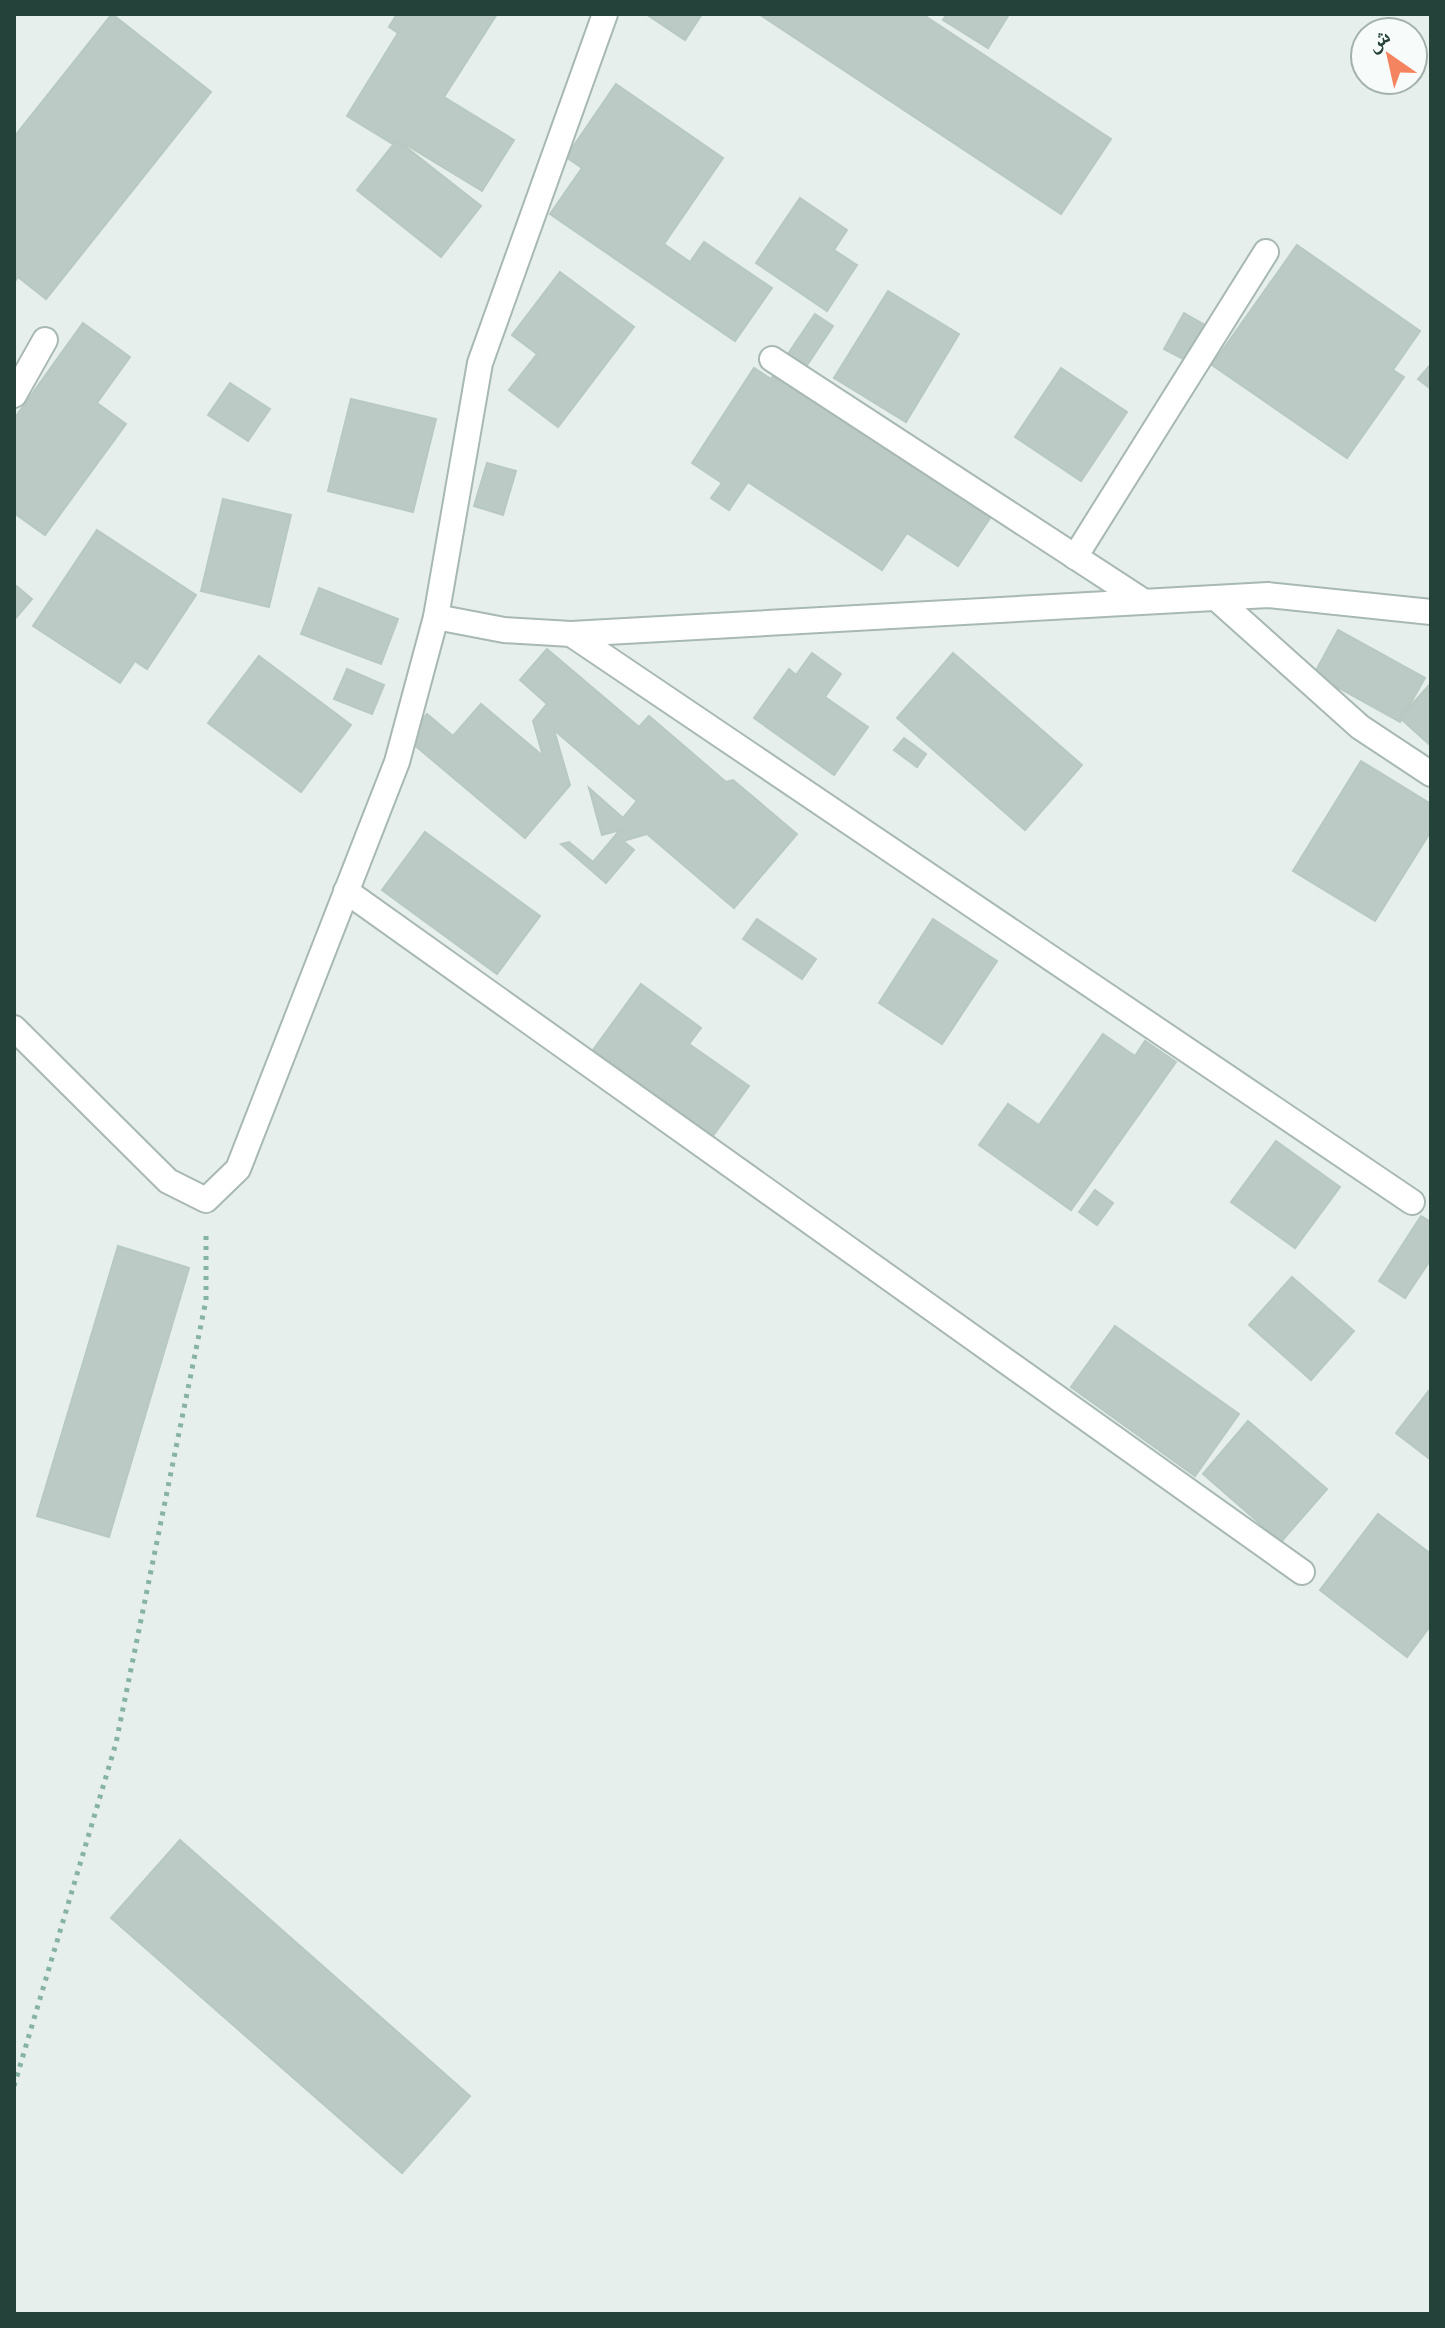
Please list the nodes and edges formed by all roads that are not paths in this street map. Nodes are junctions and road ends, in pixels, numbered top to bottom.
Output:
1 (605, 14) edge
2 (1266, 252) dead end
3 (45, 340) dead end
4 (772, 359) dead end
5 (14, 395) edge
6 (1075, 557) junction
7 (1216, 598) junction
8 (1143, 601) junction
9 (1431, 612) edge
10 (436, 617) junction
11 (571, 634) junction
12 (1431, 774) edge
13 (346, 891) junction
14 (14, 1028) edge
15 (1412, 1202) dead end
16 (1302, 1572) dead end

1 - 10 street
2 - 6 street
3 - 5 street
4 - 6 street
6 - 8 street
7 - 8 street
7 - 9 street
7 - 12 street
8 - 11 street
10 - 11 street
10 - 13 street
11 - 15 street
13 - 14 street
13 - 16 street

